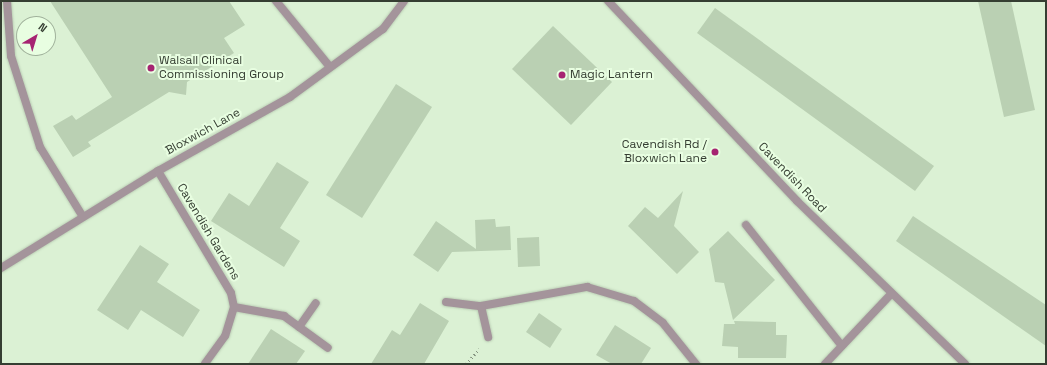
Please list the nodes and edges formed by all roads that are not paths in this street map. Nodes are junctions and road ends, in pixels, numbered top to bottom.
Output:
1 (7, 1) edge
2 (276, 1) edge
3 (404, 1) edge
4 (613, 3) edge
5 (330, 67) junction
6 (158, 170) junction
7 (83, 216) junction
8 (746, 225) dead end
9 (1, 268) edge
10 (891, 294) junction
11 (446, 302) dead end
12 (316, 303) dead end
13 (481, 306) junction
14 (234, 307) junction
15 (299, 327) junction
16 (488, 337) dead end
17 (842, 346) junction
18 (328, 348) dead end
19 (205, 364) edge
20 (696, 364) edge
21 (825, 364) edge
22 (965, 364) edge

1 - 7 street
2 - 5 street
3 - 5 street, Bloxwich Lane
4 - 10 street, Cavendish Road
5 - 6 street, Bloxwich Lane
6 - 7 street, Bloxwich Lane
6 - 14 street, Cavendish Gardens
7 - 9 street, Bloxwich Lane
8 - 17 street
10 - 17 street
10 - 22 street, Cavendish Road
11 - 13 street
12 - 15 street
13 - 16 street
13 - 20 street
14 - 15 street
14 - 19 street
15 - 18 street
17 - 21 street

